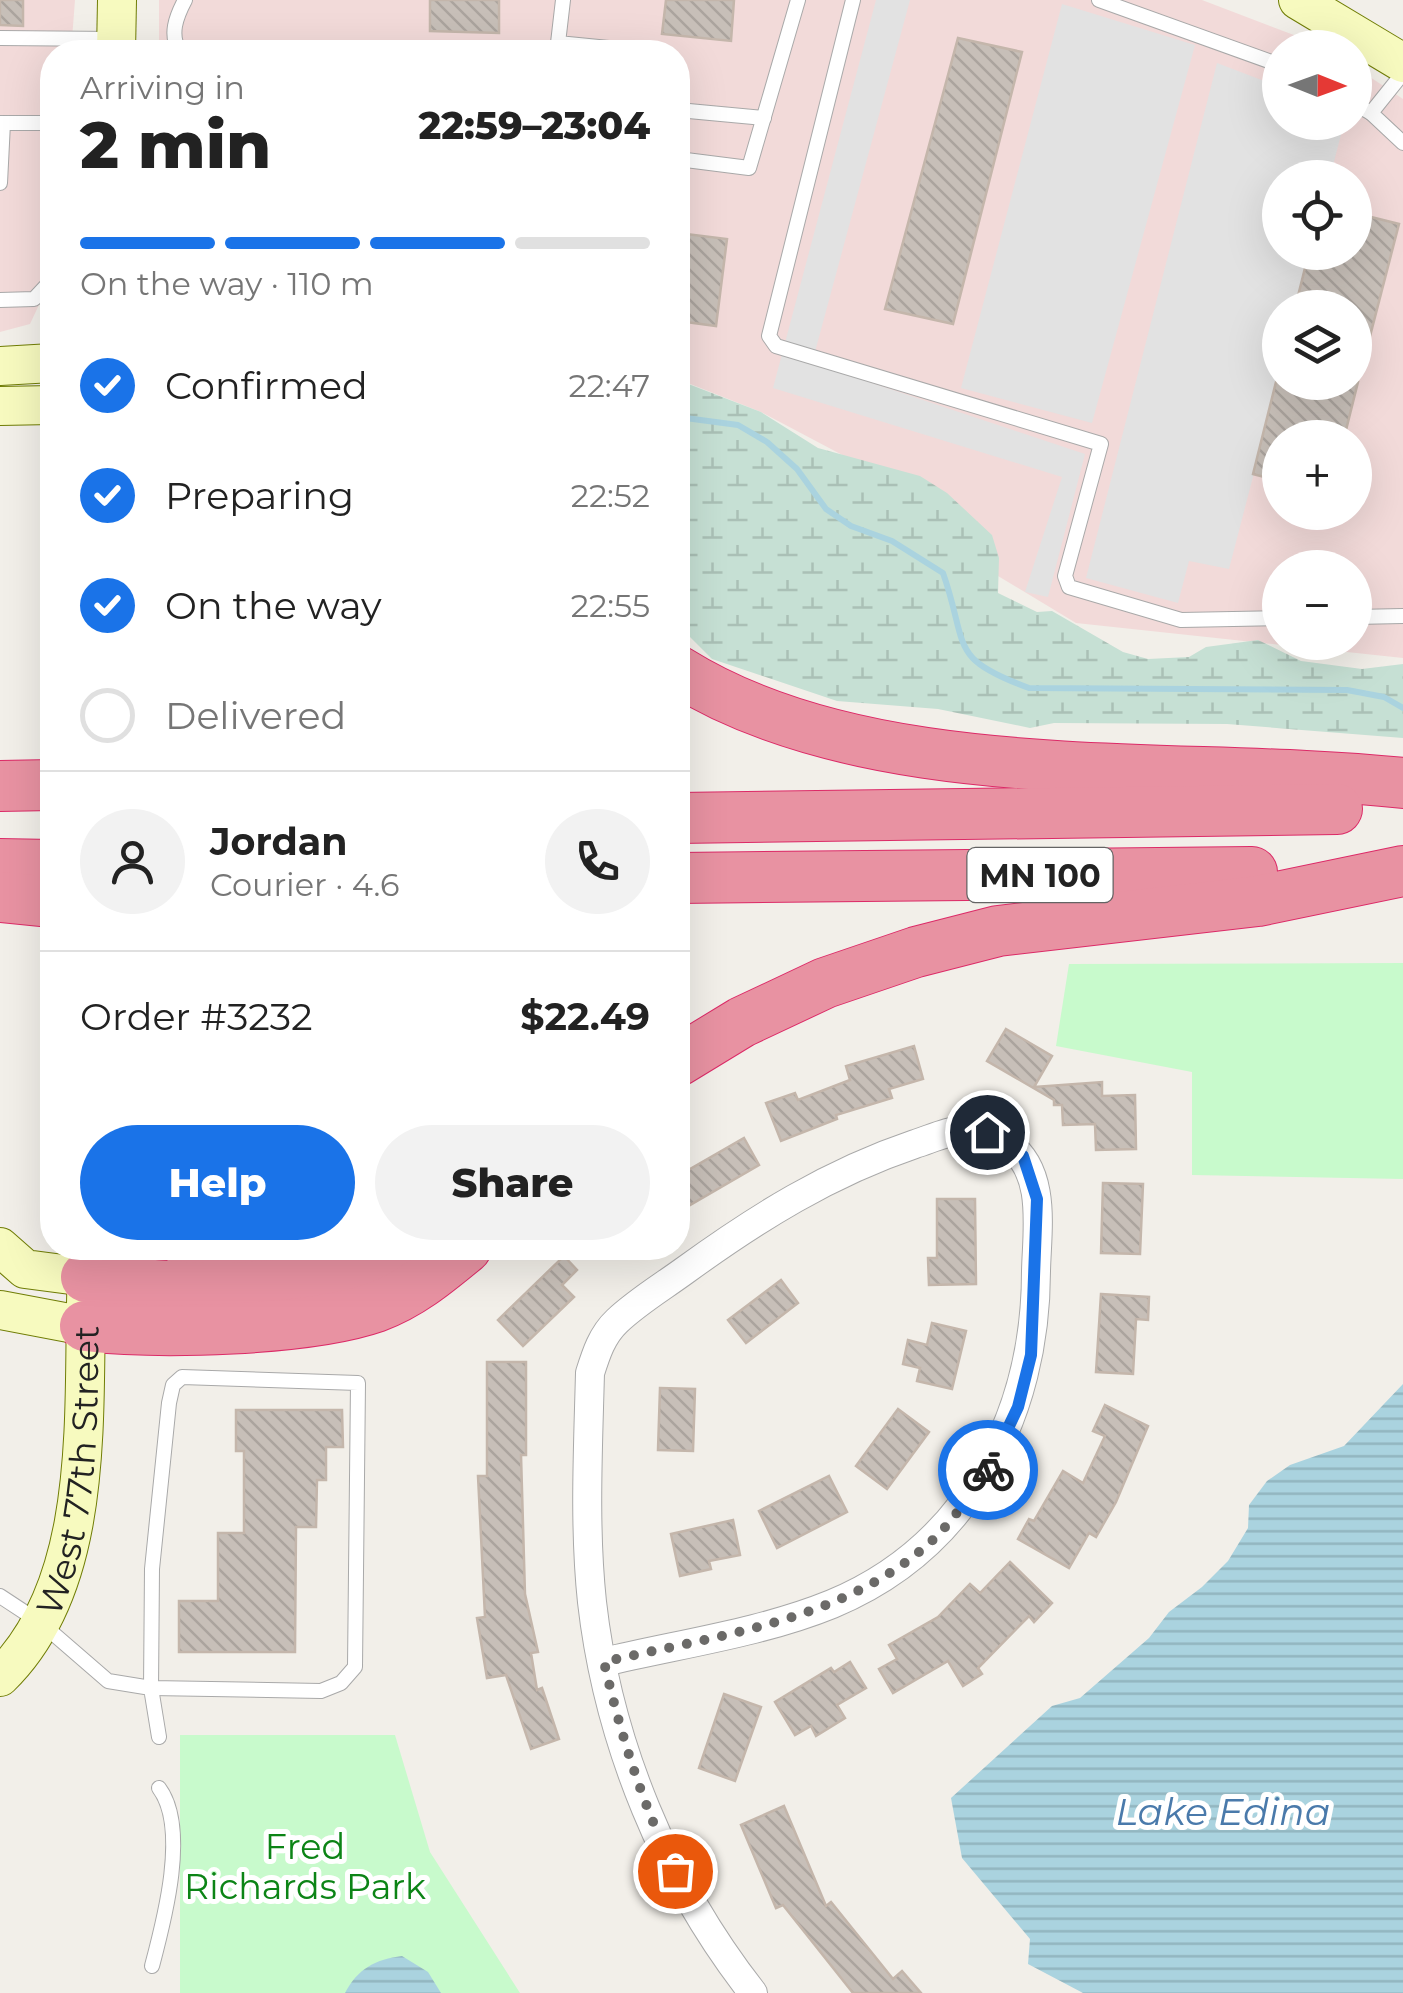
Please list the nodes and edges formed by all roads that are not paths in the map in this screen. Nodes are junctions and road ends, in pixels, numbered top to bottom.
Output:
1 (116, 0) edge
2 (185, 0) edge
3 (563, 0) edge
4 (798, 0) edge
5 (853, 0) edge
6 (1099, 0) edge
7 (1298, 0) edge
8 (0, 38) edge
9 (116, 40) edge
10 (175, 40) edge
11 (558, 40) edge
12 (40, 41) edge
13 (1262, 59) edge
14 (1403, 63) edge
15 (1403, 73) edge
16 (690, 111) edge
17 (1372, 113) joint
18 (764, 118) junction
19 (2, 123) edge
20 (40, 124) edge
21 (1403, 143) edge
22 (690, 161) edge
23 (0, 183) edge
24 (40, 293) edge
25 (0, 300) edge
26 (40, 364) edge
27 (0, 366) edge
28 (40, 405) edge
29 (0, 406) edge
30 (1403, 616) edge
31 (1372, 617) edge
32 (1262, 618) edge
33 (690, 678) edge
34 (1403, 783) edge
35 (40, 784) edge
36 (0, 786) edge
37 (1403, 807) edge
38 (0, 810) edge
39 (40, 811) edge
40 (690, 818) edge
41 (0, 864) edge
42 (40, 865) edge
43 (1403, 870) edge
44 (690, 878) edge
45 (0, 897) edge
46 (40, 901) edge
47 (690, 1054) edge
48 (0, 1248) edge
49 (372, 1260) edge
50 (450, 1260) edge
51 (87, 1262) edge
52 (0, 1310) edge
53 (85, 1326) junction
54 (0, 1596) edge
55 (41, 1623) junction
56 (604, 1662) junction
57 (0, 1677) edge
58 (151, 1688) junction
59 (159, 1737) dead end
60 (159, 1788) dead end
61 (152, 1966) dead end
62 (753, 1993) edge

1 - 9 street
2 - 10 lane
3 - 11 lane
4 - 18 lane
5 - 32 lane
6 - 13 lane
7 - 14 street
8 - 12 lane
15 - 17 lane
16 - 18 lane
17 - 21 lane
18 - 22 lane
19 - 20 lane
19 - 23 lane
24 - 25 lane
26 - 27 street
28 - 29 street
30 - 31 lane
33 - 34 highway
35 - 36 highway
37 - 40 highway, MN 100
38 - 39 highway
41 - 42 highway
43 - 44 highway, MN 100
43 - 47 highway
45 - 46 highway
48 - 51 street
49 - 51 highway
50 - 53 highway
51 - 53 street, West 77th Street
52 - 53 street
53 - 55 street, West 77th Street
54 - 55 lane
55 - 57 street, West 77th Street
55 - 58 lane
56 - 56 street
56 - 62 street
58 - 58 lane
58 - 59 lane
60 - 61 lane

